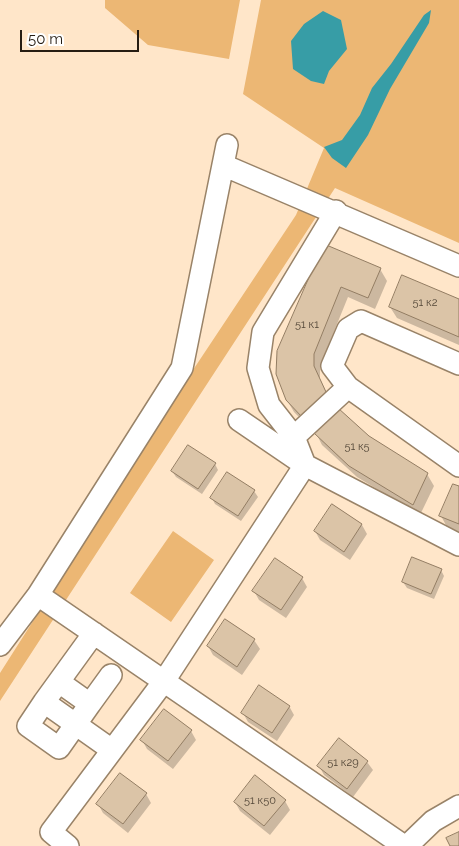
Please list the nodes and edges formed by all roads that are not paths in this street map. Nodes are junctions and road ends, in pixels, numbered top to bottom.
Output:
1 (336, 212) junction
2 (459, 266) edge
3 (459, 364) edge
4 (348, 387) junction
5 (239, 420) dead end
6 (294, 437) junction
7 (305, 466) junction
8 (459, 466) edge
9 (459, 545) edge
10 (38, 595) junction
11 (94, 633) junction
12 (0, 646) edge
13 (111, 675) dead end
14 (164, 681) junction
15 (59, 682) junction
16 (44, 702) junction
17 (90, 704) junction
18 (76, 725) junction
19 (112, 750) junction
20 (459, 806) edge
21 (68, 846) edge
22 (406, 846) edge

1 - 2 street
1 - 6 street
1 - 10 street
3 - 4 street
4 - 6 street
4 - 8 street
5 - 7 street
6 - 7 street
7 - 9 street
7 - 14 street
10 - 11 street
10 - 12 street
11 - 14 street
11 - 15 street
13 - 17 street
14 - 19 street
14 - 22 street
15 - 16 street
15 - 17 street
16 - 18 street
16 - 18 street
17 - 18 street
18 - 19 street
19 - 21 street
20 - 22 street

